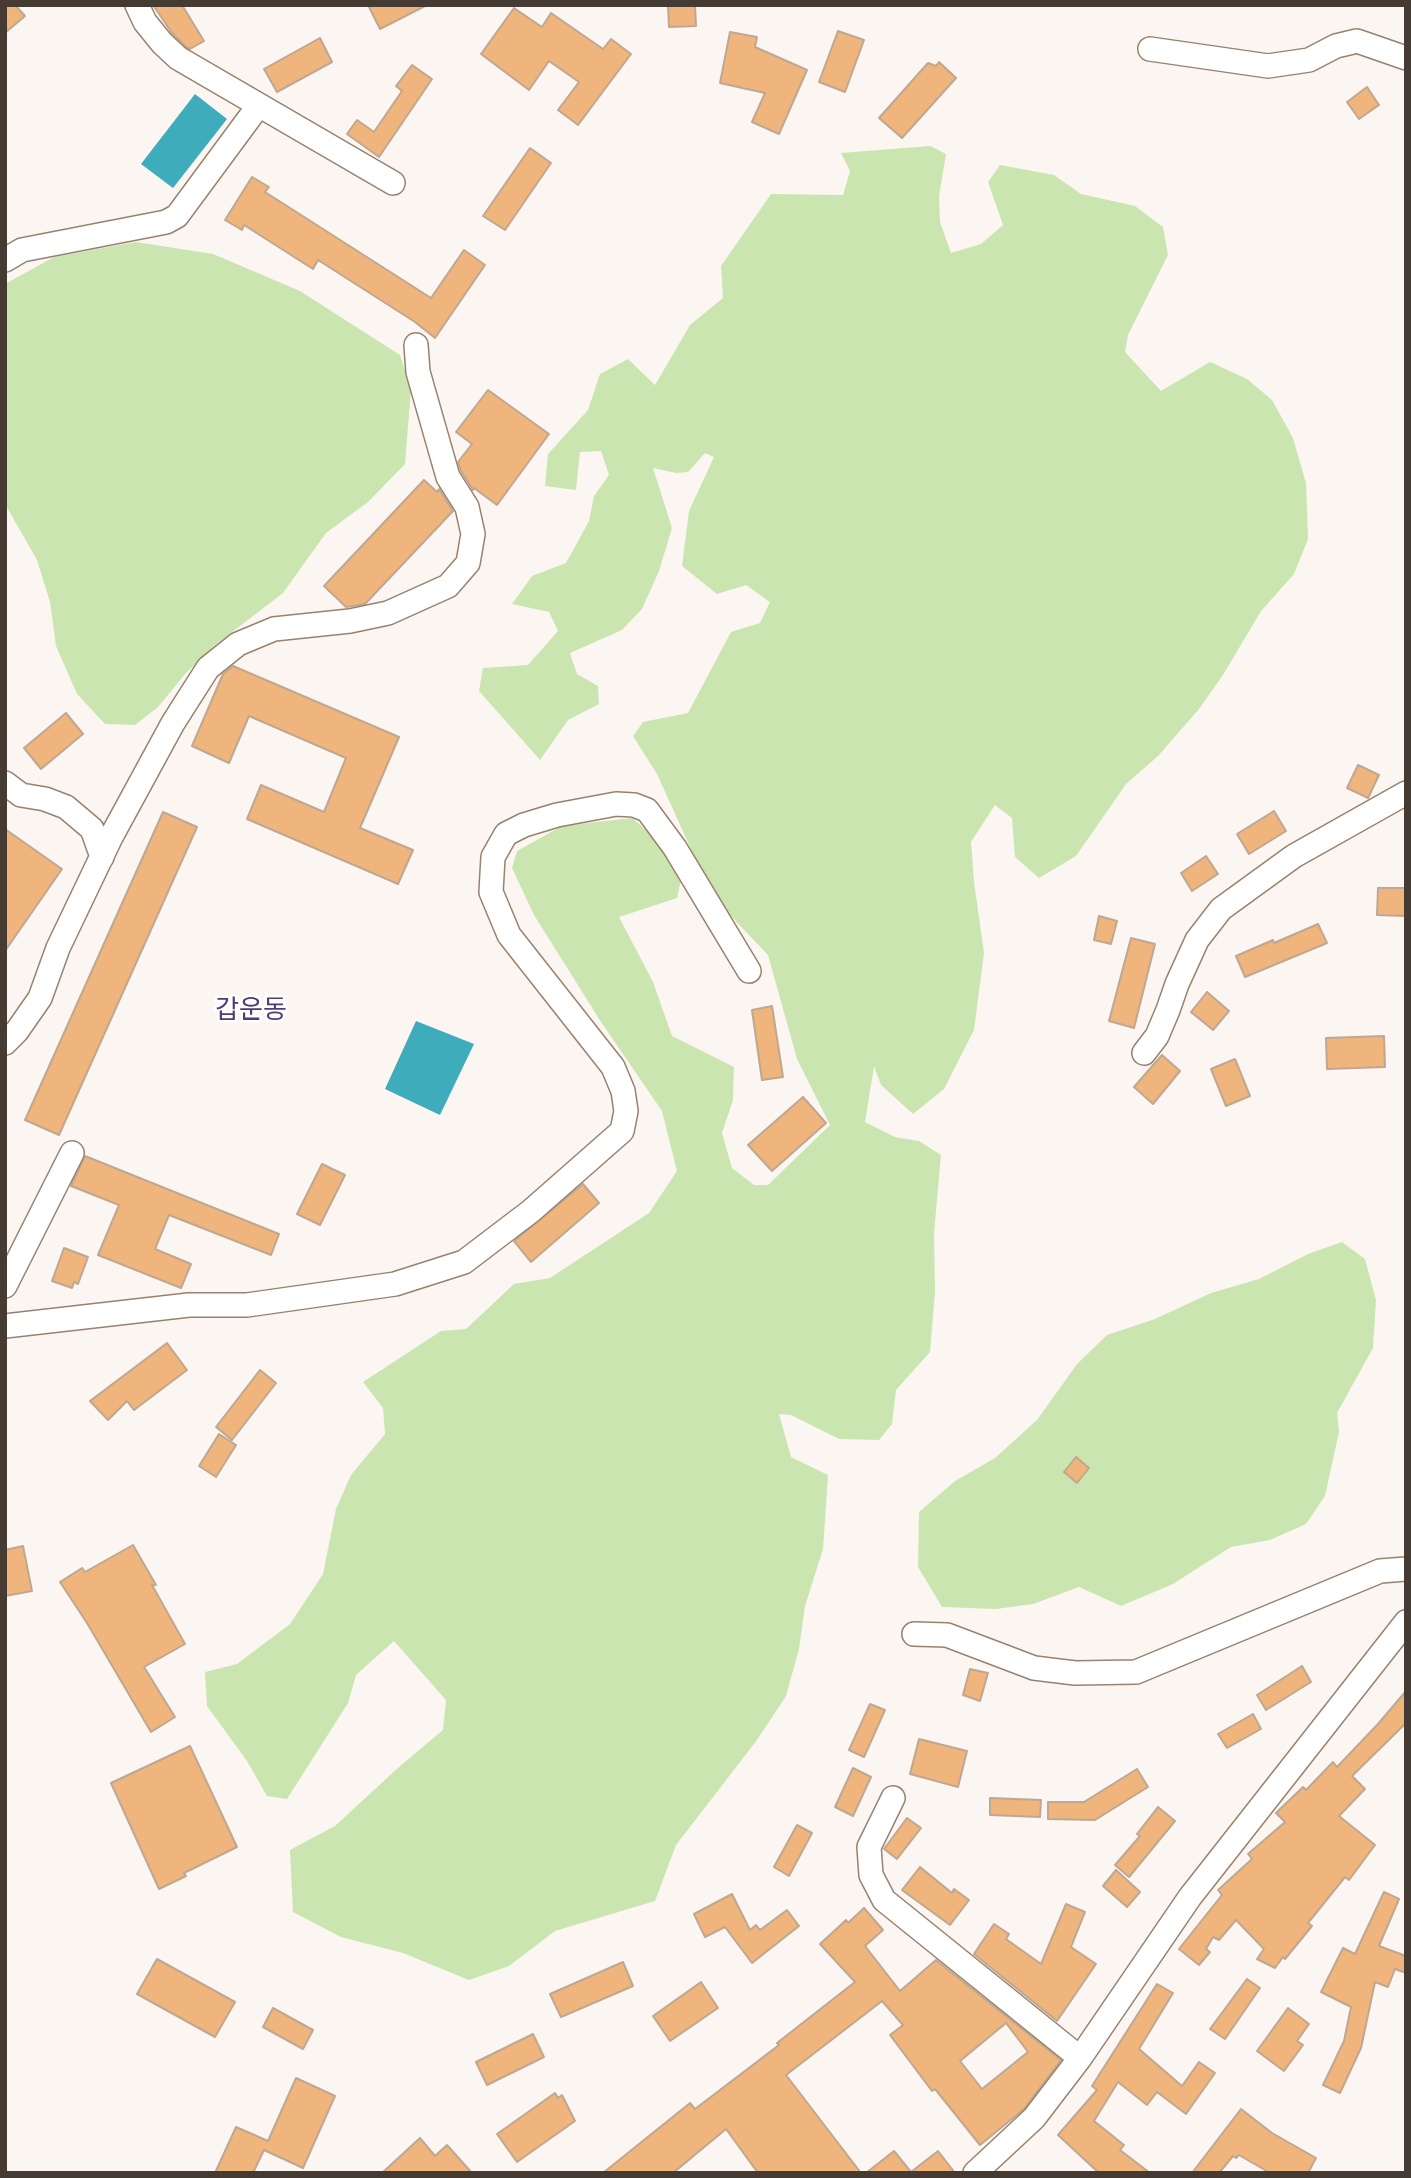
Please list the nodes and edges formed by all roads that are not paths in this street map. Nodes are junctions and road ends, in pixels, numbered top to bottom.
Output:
1 (137, 5) edge
2 (1150, 49) dead end
3 (1406, 58) edge
4 (259, 105) junction
5 (393, 183) dead end
6 (5, 260) edge
7 (416, 345) dead end
8 (5, 783) edge
9 (1406, 793) edge
10 (102, 857) junction
11 (749, 971) dead end
12 (5, 1043) edge
13 (1143, 1053) dead end
14 (72, 1153) dead end
15 (5, 1286) edge
16 (5, 1326) edge
17 (1406, 1569) edge
18 (1406, 1622) edge
19 (914, 1634) dead end
20 (893, 1798) dead end
21 (1080, 2058) junction
22 (975, 2173) edge

1 - 4 street
2 - 3 street
4 - 5 street
4 - 6 street
7 - 10 street
8 - 10 street
9 - 13 street
10 - 12 street
11 - 16 street
14 - 15 street
17 - 19 street
18 - 21 street
20 - 21 street
21 - 22 street

